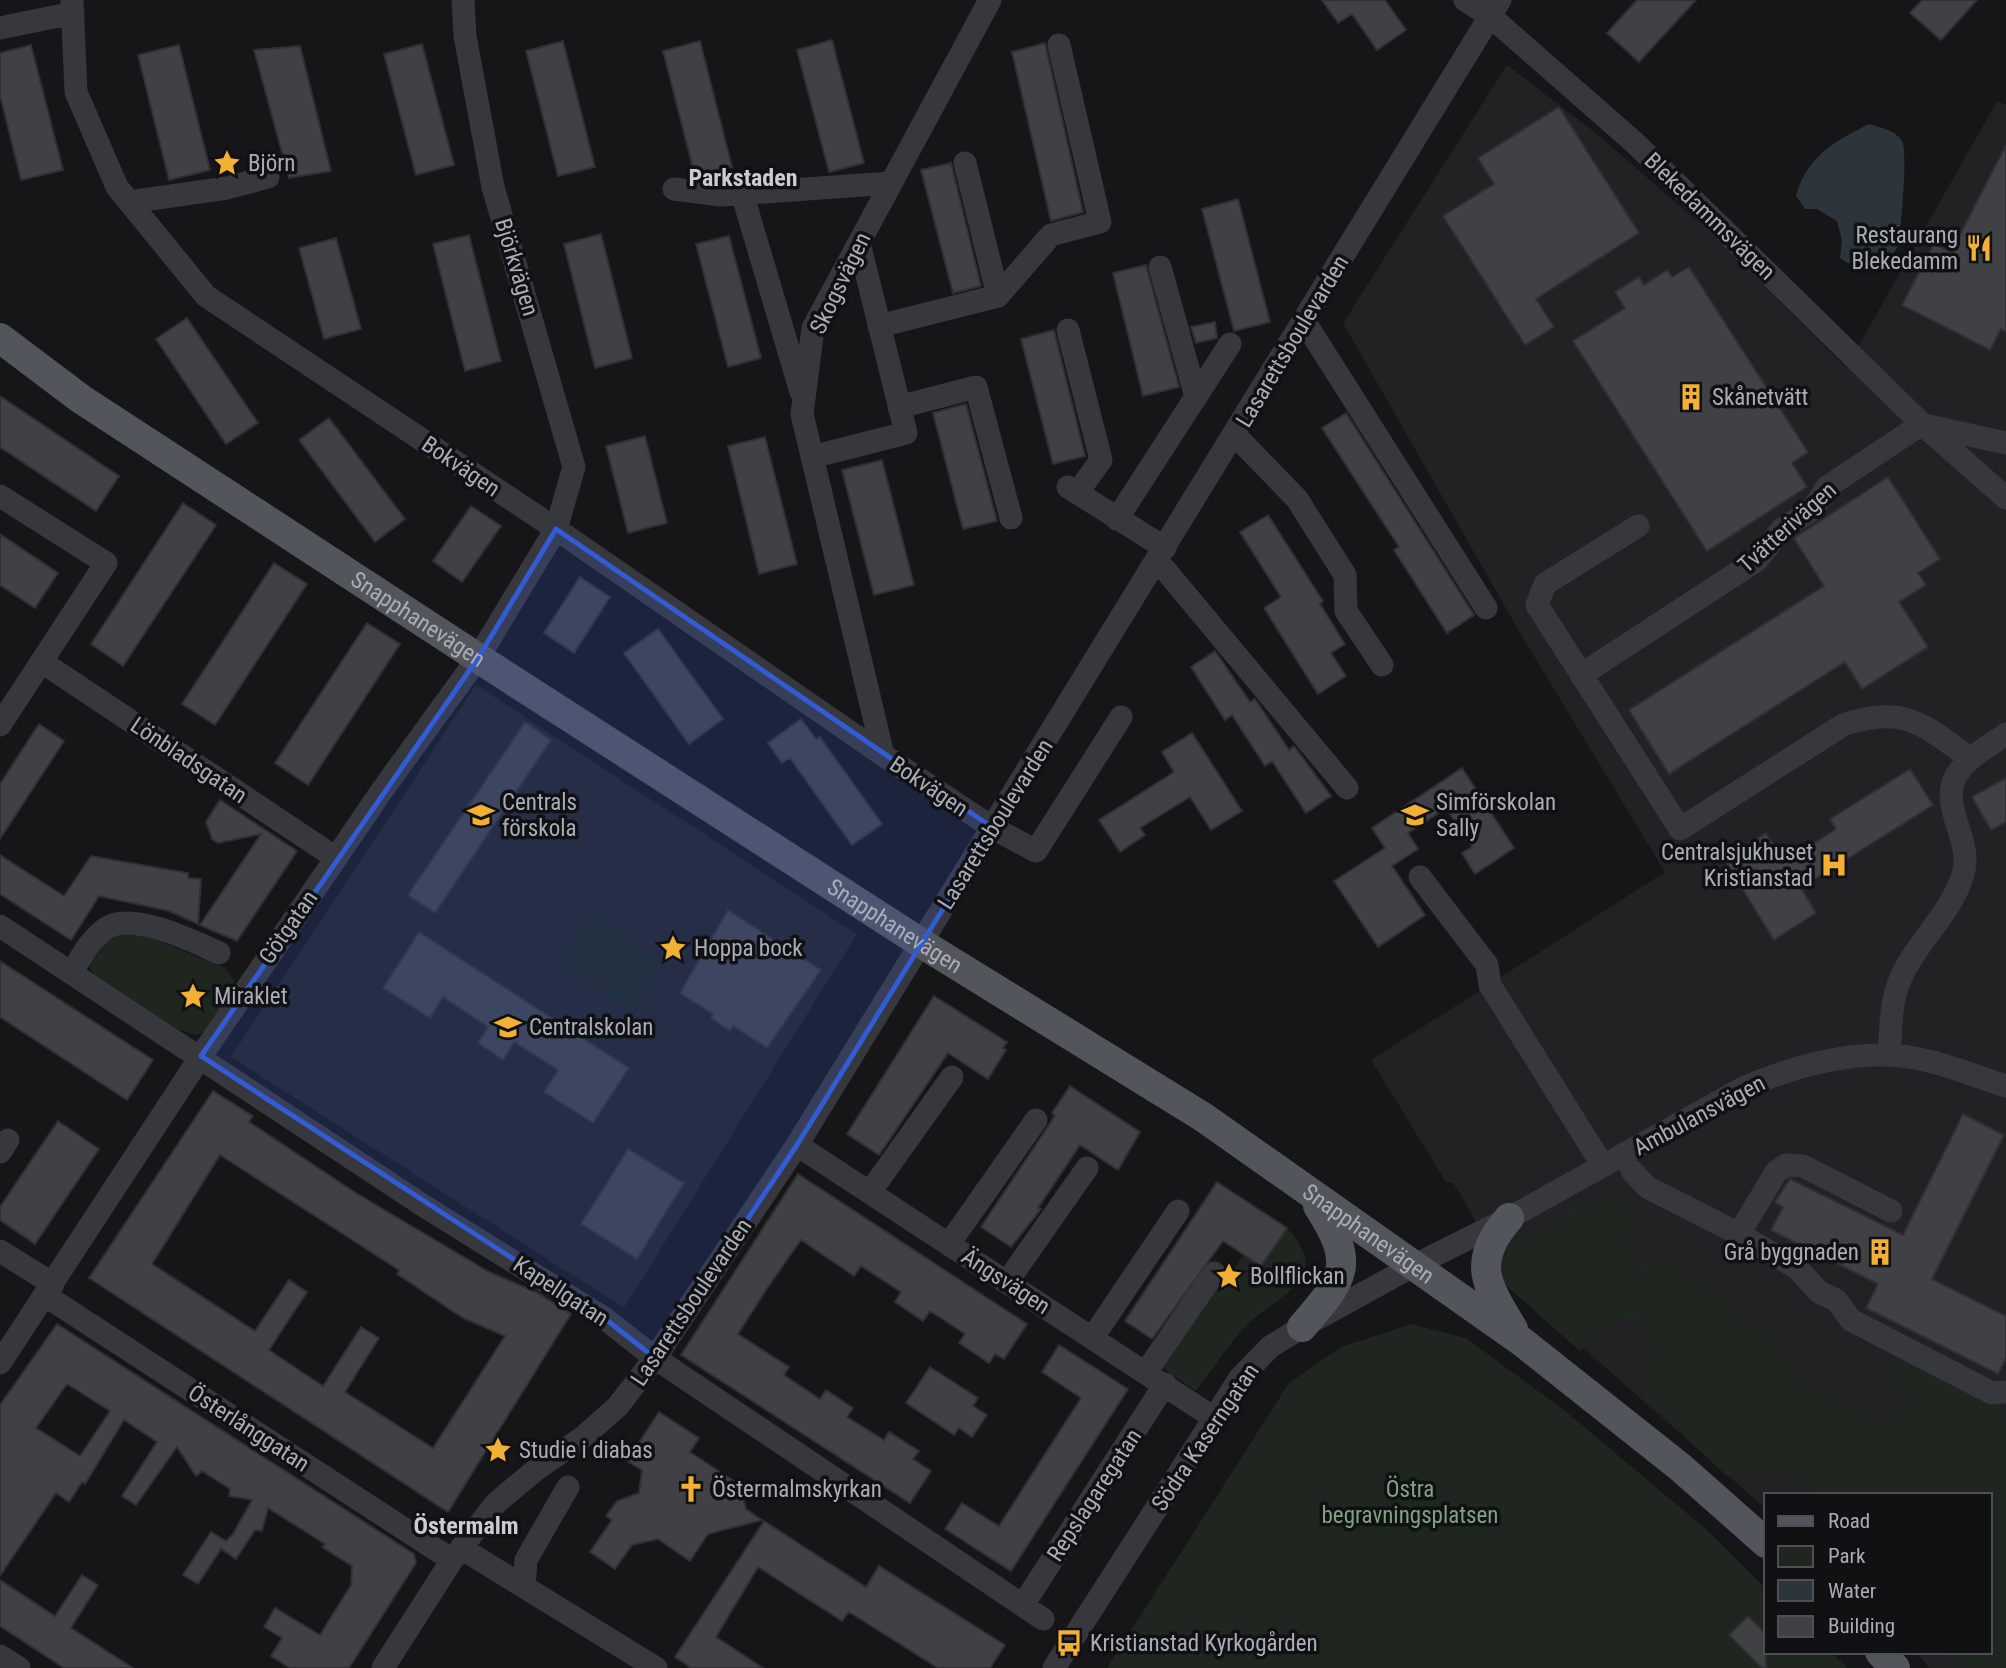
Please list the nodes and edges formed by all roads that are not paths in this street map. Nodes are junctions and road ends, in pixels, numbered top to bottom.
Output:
1 (463, 0) edge
2 (990, 0) edge
3 (1465, 0) edge
4 (72, 7) edge
5 (1495, 8) edge
6 (0, 28) edge
7 (1059, 45) dead end
8 (965, 163) dead end
9 (268, 177) dead end
10 (891, 183) junction
11 (674, 189) dead end
12 (742, 193) junction
13 (129, 202) junction
14 (859, 243) junction
15 (1160, 267) dead end
16 (998, 296) junction
17 (1304, 321) junction
18 (879, 326) junction
19 (1068, 330) dead end
20 (0, 338) edge
21 (1230, 344) dead end
22 (1196, 397) junction
23 (804, 402) junction
24 (900, 408) junction
25 (1922, 424) junction
26 (1235, 435) junction
27 (2006, 443) edge
28 (812, 457) junction
29 (0, 496) edge
30 (2006, 498) edge
31 (1011, 518) dead end
32 (1117, 519) junction
33 (1638, 526) dead end
34 (556, 529) junction
35 (1161, 554) junction
36 (1486, 608) dead end
37 (478, 657) junction
38 (42, 662) junction
39 (1382, 665) dead end
40 (1581, 675) junction
41 (1121, 717) dead end
42 (0, 725) edge
43 (2006, 734) edge
44 (883, 755) junction
45 (1971, 759) junction
46 (1347, 788) dead end
47 (993, 828) junction
48 (336, 858) junction
49 (1420, 877) dead end
50 (0, 926) edge
51 (921, 943) junction
52 (219, 953) dead end
53 (72, 972) junction
54 (1889, 1055) junction
55 (201, 1056) junction
56 (952, 1077) dead end
57 (2006, 1086) edge
58 (1036, 1120) dead end
59 (797, 1145) junction
60 (1603, 1166) junction
61 (1087, 1168) dead end
62 (1632, 1171) dead end
63 (870, 1192) junction
64 (1311, 1194) junction
65 (1178, 1210) dead end
66 (1891, 1211) dead end
67 (1509, 1218) junction
68 (1739, 1234) junction
69 (949, 1244) junction
70 (0, 1251) edge
71 (1413, 1266) junction
72 (1214, 1273) dead end
73 (1007, 1282) junction
74 (49, 1290) junction
75 (1303, 1327) junction
76 (1093, 1337) junction
77 (1521, 1341) junction
78 (655, 1358) junction
79 (0, 1363) edge
80 (1156, 1378) junction
81 (2006, 1392) edge
82 (1214, 1418) junction
83 (568, 1487) dead end
84 (1764, 1541) edge
85 (456, 1554) junction
86 (524, 1587) junction
87 (1023, 1605) junction
88 (1043, 1619) dead end
89 (1882, 1654) edge
90 (0, 1656) edge
91 (19, 1668) edge
92 (383, 1668) edge
93 (656, 1668) edge
94 (1054, 1668) edge
95 (1895, 1668) edge

1 - 34 street, Björkvägen
2 - 10 street, Skogsvägen
3 - 5 street, Blekedammsvägen
4 - 6 street
4 - 13 street, Bokvägen
5 - 17 street, Lasarettsboulevarden
5 - 25 street, Blekedammsvägen
7 - 16 street
8 - 16 street
9 - 13 street
10 - 12 street
10 - 14 street, Skogsvägen
11 - 12 street
12 - 23 street
13 - 34 street, Bokvägen
14 - 18 street
14 - 23 street, Skogsvägen
15 - 22 street
16 - 18 street
17 - 26 street, Lasarettsboulevarden
17 - 36 street
18 - 24 street
19 - 32 street
20 - 37 main road, Snapphanevägen
21 - 22 street
22 - 32 street
23 - 28 street, Skogsvägen
24 - 28 street
24 - 31 street
25 - 27 street
25 - 30 street, Blekedammsvägen
25 - 40 street, Tvätterivägen
26 - 35 street, Lasarettsboulevarden
26 - 39 street
28 - 44 street, Skogsvägen
29 - 38 street
32 - 35 street
33 - 40 street
34 - 37 street, Götgatan
34 - 44 street, Bokvägen
35 - 46 street
35 - 47 street, Lasarettsboulevarden
37 - 48 street, Götgatan
37 - 51 main road, Snapphanevägen
38 - 42 street
38 - 48 street, Lönbladsgatan
40 - 45 street
41 - 47 street, Bokvägen
43 - 45 street
44 - 47 street, Bokvägen
45 - 54 street
47 - 51 street, Lasarettsboulevarden
48 - 55 street, Götgatan
49 - 60 street
50 - 53 street, Kapellgatan
51 - 59 street, Lasarettsboulevarden
51 - 64 main road, Snapphanevägen
52 - 53 street
53 - 55 street, Kapellgatan
54 - 57 street, Ambulansvägen
54 - 60 street, Ambulansvägen
55 - 74 street, Götgatan
55 - 78 street, Kapellgatan
56 - 63 street
58 - 69 street
59 - 63 street, Ängsvägen
59 - 78 street, Lasarettsboulevarden
60 - 67 street, Ambulansvägen
61 - 73 street
62 - 68 street
63 - 69 street, Ängsvägen
64 - 71 main road, Snapphanevägen
64 - 75 main road
65 - 76 street
66 - 68 street
67 - 71 street, Ambulansvägen
67 - 77 main road
68 - 81 street
69 - 73 street, Ängsvägen
70 - 74 street, Österlånggatan
71 - 75 street, Södra Kaserngatan
71 - 77 main road, Snapphanevägen
72 - 80 street, Repslagaregatan
73 - 76 street, Ängsvägen
74 - 79 street, Götgatan
74 - 85 street, Österlånggatan
75 - 82 street, Södra Kaserngatan
76 - 80 street, Ängsvägen
77 - 84 main road, Snapphanevägen
78 - 85 street, Lasarettsboulevarden
78 - 87 street, Kapellgatan
80 - 82 street, Ängsvägen
80 - 87 street, Repslagaregatan
82 - 94 street, Södra Kaserngatan
83 - 86 street
85 - 86 street, Österlånggatan
85 - 92 street, Lasarettsboulevarden
86 - 93 street, Österlånggatan
87 - 88 street, Kapellgatan
89 - 95 main road
90 - 91 street

